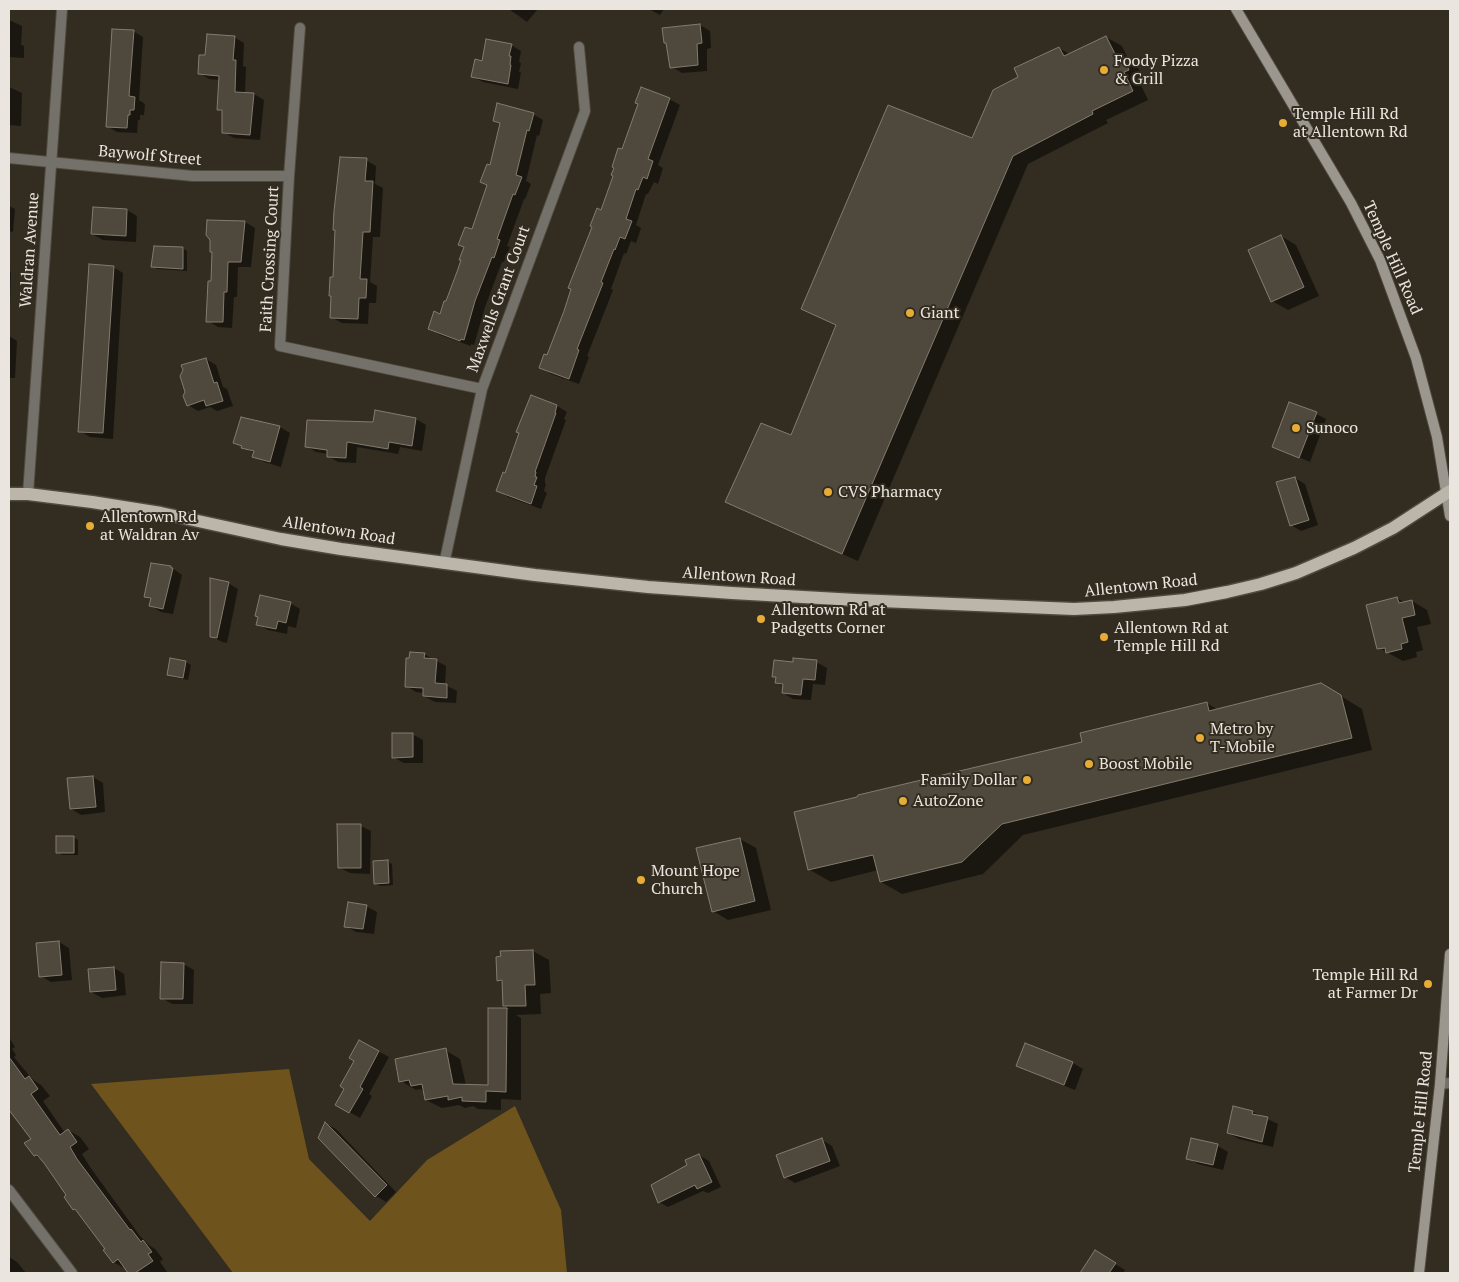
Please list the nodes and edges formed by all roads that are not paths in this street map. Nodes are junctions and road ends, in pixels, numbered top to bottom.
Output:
1 (62, 9) edge
2 (1236, 9) edge
3 (300, 28) dead end
4 (579, 47) dead end
5 (9, 158) edge
6 (52, 161) junction
7 (289, 176) junction
8 (482, 389) junction
9 (1448, 492) edge
10 (9, 494) edge
11 (28, 494) junction
12 (1450, 516) edge
13 (444, 564) junction
14 (1450, 954) edge
15 (1445, 1084) edge
16 (9, 1190) edge
17 (72, 1273) edge
18 (1419, 1273) edge

1 - 6 street, Waldran Avenue
2 - 9 main road, Temple Hill Road
3 - 7 street, Faith Crossing Court
4 - 8 street, Maxwells Grant Court
5 - 6 street, Baywolf Street
6 - 7 street, Baywolf Street
6 - 11 street, Waldran Avenue
7 - 8 street, Faith Crossing Court
8 - 13 street, Maxwells Grant Court
9 - 12 main road, Temple Hill Road
9 - 13 main road, Allentown Road
10 - 11 main road, Allentown Road
11 - 13 main road, Allentown Road
14 - 15 main road, Temple Hill Road
15 - 18 main road, Temple Hill Road
16 - 17 street

